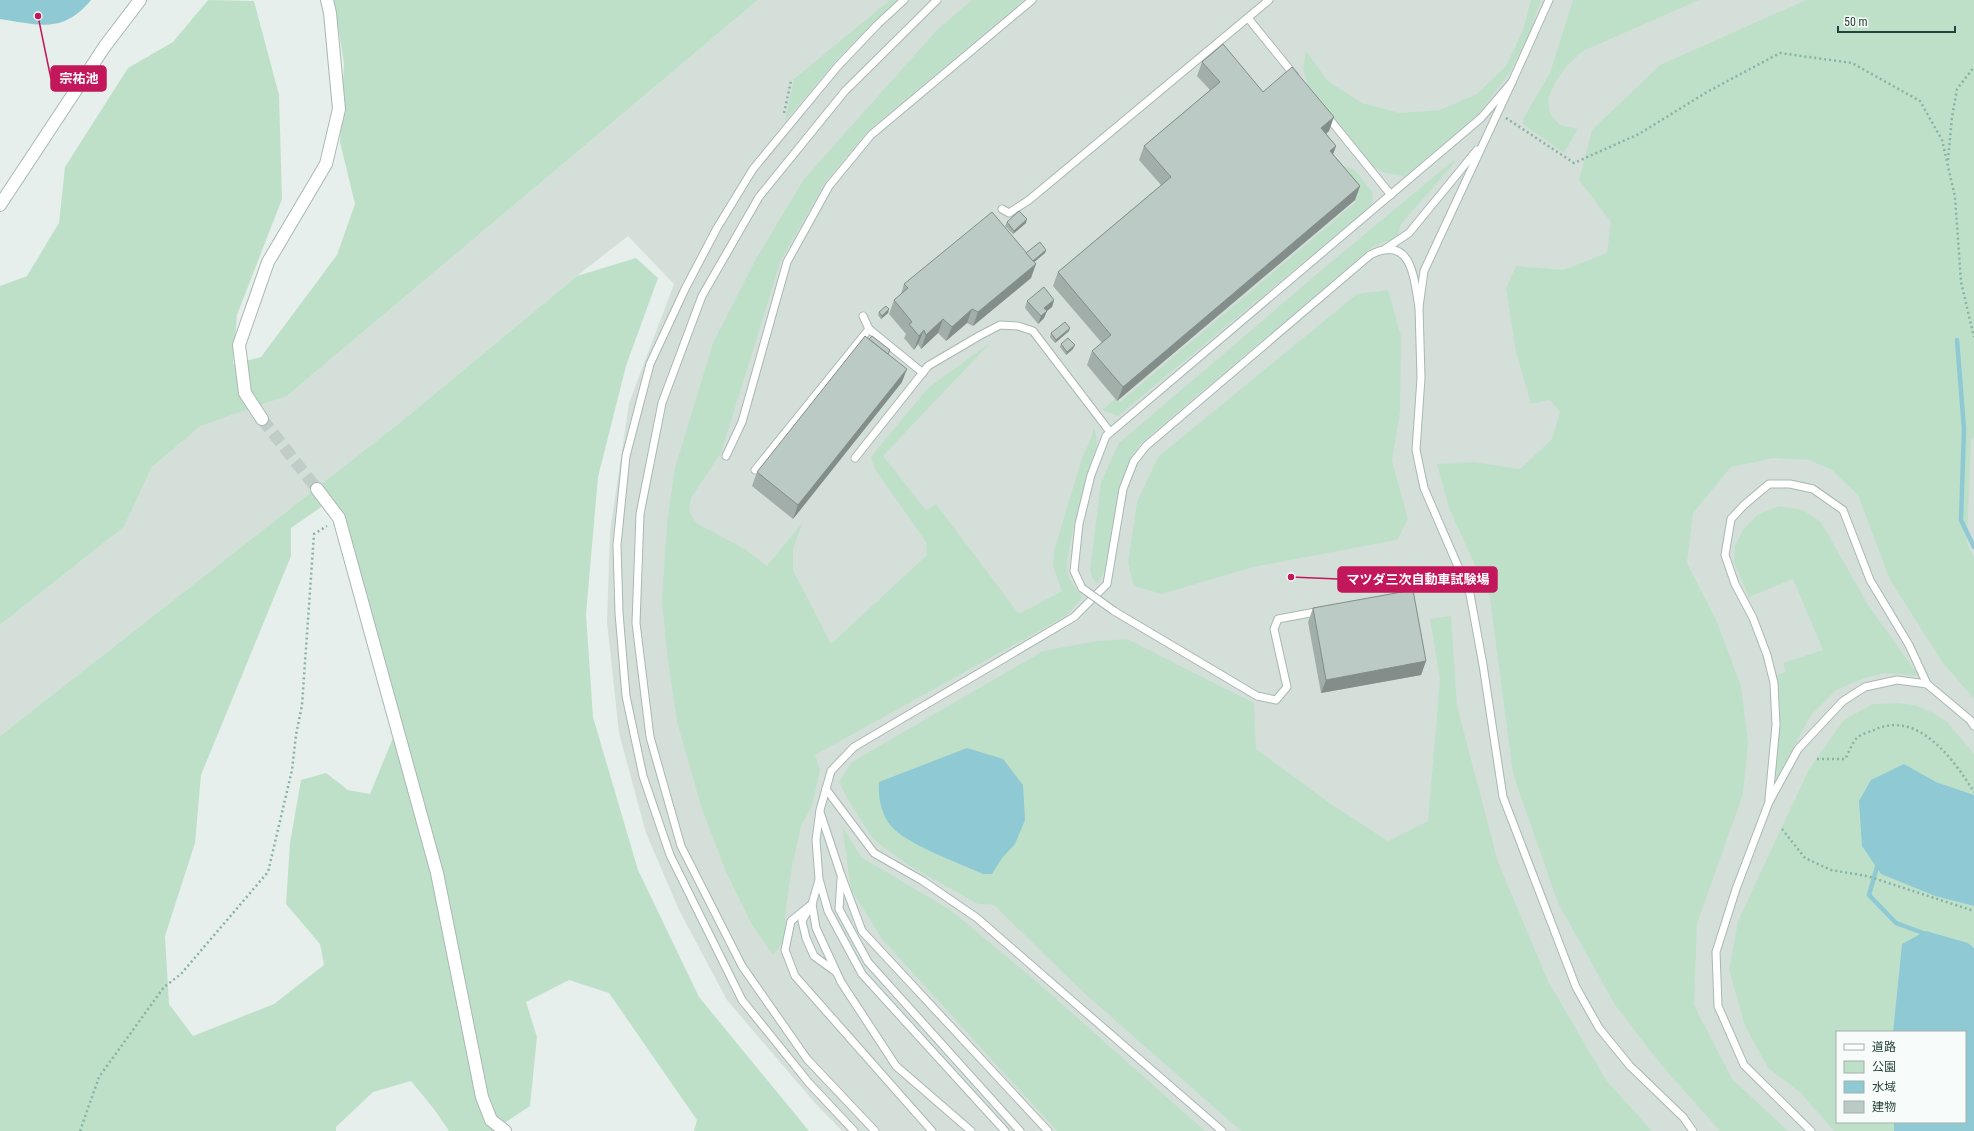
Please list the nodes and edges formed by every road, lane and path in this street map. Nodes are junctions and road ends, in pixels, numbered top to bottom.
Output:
1 (140, 0) edge
2 (327, 0) edge
3 (904, 0) edge
4 (938, 0) edge
5 (1032, 0) edge
6 (1269, 0) edge
7 (1549, 0) edge
8 (1248, 18) junction
9 (1974, 67) edge
10 (1512, 82) junction
11 (1300, 83) edge
12 (1320, 108) edge
13 (1498, 112) junction
14 (1484, 142) junction
15 (1947, 163) junction
16 (1391, 195) junction
17 (0, 205) edge
18 (1002, 209) dead end
19 (1385, 249) junction
20 (1419, 307) junction
21 (1974, 315) edge
22 (863, 316) dead end
23 (1970, 318) junction
24 (869, 329) junction
25 (1974, 337) edge
26 (923, 373) junction
27 (262, 419) tunnel mouth
28 (1110, 432) junction
29 (726, 456) dead end
30 (855, 458) dead end
31 (756, 470) dead end
32 (317, 489) tunnel mouth
33 (339, 518) junction
34 (1332, 608) edge
35 (1927, 684) junction
36 (1974, 726) edge
37 (1817, 759) dead end
38 (826, 789) junction
39 (1974, 792) edge
40 (1769, 802) junction
41 (820, 810) junction
42 (1782, 829) dead end
43 (841, 875) junction
44 (819, 879) junction
45 (812, 904) junction
46 (1974, 911) edge
47 (837, 973) junction
48 (80, 1131) edge
49 (505, 1131) edge
50 (854, 1131) edge
51 (875, 1131) edge
52 (932, 1131) edge
53 (971, 1131) edge
54 (1005, 1131) edge
55 (1020, 1131) edge
56 (1048, 1131) edge
57 (1222, 1131) edge
58 (1693, 1131) edge
59 (1811, 1131) edge

1 - 17 street
2 - 27 street
3 - 50 lane
4 - 51 lane
5 - 29 lane
6 - 8 lane
7 - 10 lane
8 - 11 lane
8 - 18 lane
9 - 15 path
10 - 13 lane
10 - 16 lane
12 - 16 lane
13 - 14 lane
13 - 15 path
14 - 19 lane
14 - 20 lane
15 - 23 path
16 - 28 lane
19 - 20 lane
19 - 38 lane
20 - 58 lane
21 - 23 path
22 - 24 lane
23 - 25 path
24 - 26 lane
24 - 31 lane
26 - 28 lane
26 - 30 lane
28 - 34 lane, bridge
32 - 33 street
33 - 48 path
33 - 49 street
35 - 36 lane
35 - 40 lane
35 - 40 lane
37 - 39 path
38 - 41 lane
38 - 57 lane
40 - 59 lane
41 - 43 lane
41 - 44 lane
42 - 46 path
43 - 55 lane
43 - 56 lane
44 - 45 lane
44 - 54 lane
45 - 47 lane
45 - 47 lane
45 - 52 lane
47 - 53 lane

